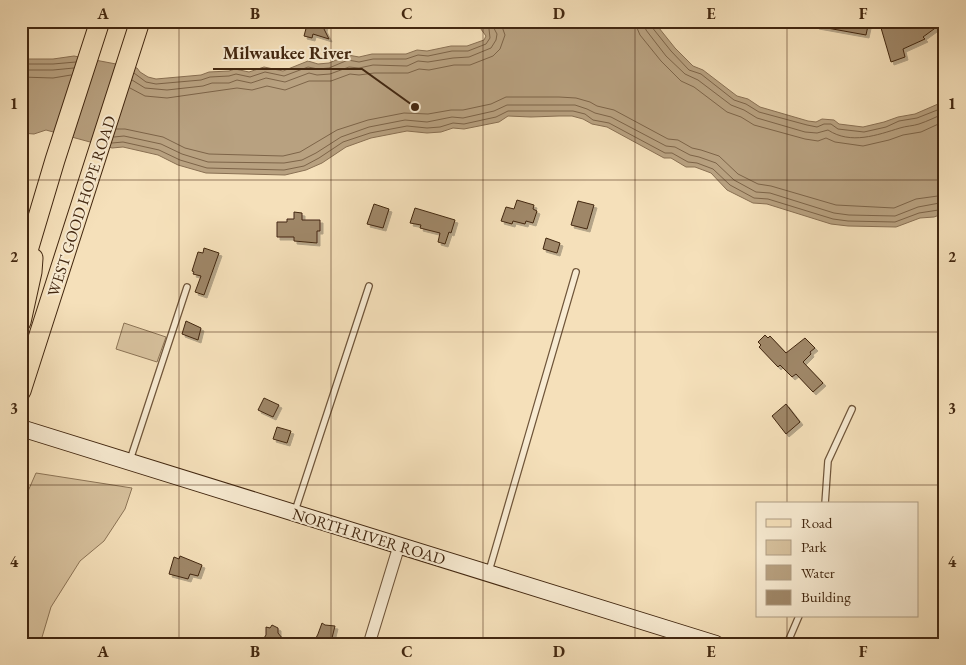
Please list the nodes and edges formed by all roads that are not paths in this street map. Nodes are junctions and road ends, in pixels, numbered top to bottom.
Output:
1 (100, 23) edge
2 (138, 29) edge
3 (35, 229) junction
4 (576, 272) dead end
5 (21, 274) edge
6 (369, 286) dead end
7 (188, 287) dead end
8 (21, 322) edge
9 (21, 392) edge
10 (852, 409) dead end
11 (21, 428) edge
12 (129, 462) junction
13 (826, 502) edge
14 (294, 513) junction
15 (399, 546) junction
16 (488, 573) junction
17 (798, 618) edge
18 (369, 644) edge
19 (716, 644) edge
20 (787, 644) edge

1 - 3 main road
2 - 9 main road, WEST GOOD HOPE ROAD
3 - 5 main road
3 - 8 main road
4 - 16 lane
6 - 14 lane
7 - 12 lane
10 - 13 lane
11 - 12 street, NORTH RIVER ROAD
12 - 14 street, NORTH RIVER ROAD
14 - 15 street, NORTH RIVER ROAD
15 - 16 street, NORTH RIVER ROAD
15 - 18 street
16 - 19 street, NORTH RIVER ROAD
17 - 20 lane

